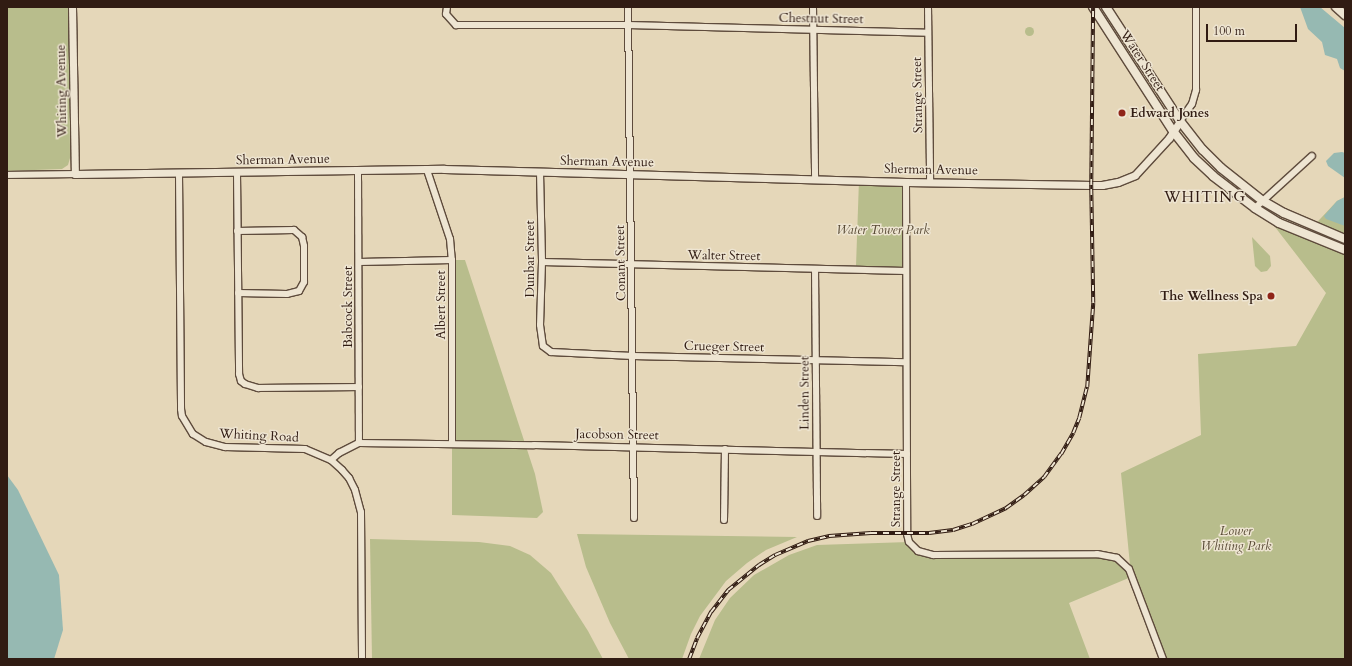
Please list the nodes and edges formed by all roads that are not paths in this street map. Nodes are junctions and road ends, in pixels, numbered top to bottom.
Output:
1 (72, 7) edge
2 (446, 7) edge
3 (628, 7) edge
4 (813, 7) edge
5 (928, 7) edge
6 (1093, 7) edge
7 (1106, 7) edge
8 (1196, 7) edge
9 (1336, 7) edge
10 (1345, 15) edge
11 (628, 25) junction
12 (813, 30) junction
13 (928, 33) junction
14 (1180, 121) junction
15 (1172, 131) junction
16 (1312, 156) dead end
17 (427, 170) junction
18 (358, 171) junction
19 (540, 172) junction
20 (237, 173) junction
21 (75, 174) junction
22 (179, 174) junction
23 (631, 174) junction
24 (7, 175) edge
25 (815, 178) junction
26 (906, 182) junction
27 (930, 182) junction
28 (1263, 201) junction
29 (1255, 208) junction
30 (237, 231) junction
31 (1345, 239) edge
32 (1345, 250) edge
33 (452, 260) junction
34 (359, 262) junction
35 (542, 262) junction
36 (632, 265) junction
37 (815, 269) junction
38 (906, 270) junction
39 (238, 293) junction
40 (543, 346) joint
41 (633, 356) junction
42 (816, 360) junction
43 (906, 362) junction
44 (359, 387) junction
45 (359, 443) junction
46 (452, 443) junction
47 (634, 447) junction
48 (725, 449) junction
49 (816, 451) junction
50 (907, 454) junction
51 (331, 460) junction
52 (816, 516) dead end
53 (634, 518) dead end
54 (724, 520) dead end
55 (362, 659) edge
56 (1162, 659) edge

1 - 21 street, Whiting Avenue
2 - 11 street, Chestnut Street
3 - 11 street, Conant Street
4 - 12 street
5 - 13 street, Strange Street
6 - 15 main road, Water Street
7 - 14 main road, Water Street
8 - 14 street
9 - 10 main road
11 - 12 street, Chestnut Street
11 - 23 street, Conant Street
12 - 13 street, Chestnut Street
12 - 25 street
13 - 27 street, Strange Street
14 - 15 street, Sherman Avenue
14 - 28 main road, Water Street
15 - 27 street, Sherman Avenue
15 - 29 main road, Water Street
16 - 28 street
17 - 18 street, Sherman Avenue
17 - 19 street, Sherman Avenue
17 - 33 street, Albert Street
18 - 20 street, Sherman Avenue
18 - 34 street, Babcock Street
19 - 23 street, Sherman Avenue
19 - 35 street, Dunbar Street
20 - 22 street, Sherman Avenue
20 - 30 street
21 - 22 street, Sherman Avenue
21 - 24 street, Sherman Avenue
22 - 51 street, Whiting Road
23 - 25 street, Sherman Avenue
23 - 36 street, Conant Street
25 - 26 street, Sherman Avenue
26 - 27 street, Sherman Avenue
26 - 38 street, Strange Street
28 - 29 street
28 - 31 main road, Water Street
29 - 32 main road, Water Street
30 - 39 street
30 - 39 street
33 - 34 street
33 - 46 street, Albert Street
34 - 44 street, Babcock Street
35 - 36 street, Walter Street
35 - 40 street, Dunbar Street
36 - 37 street, Walter Street
36 - 41 street, Conant Street
37 - 38 street, Walter Street
37 - 42 street, Linden Street
38 - 43 street, Strange Street
39 - 44 street
40 - 41 street, Crueger Street
41 - 42 street, Crueger Street
41 - 47 street, Conant Street
42 - 43 street, Crueger Street
42 - 49 street, Linden Street
43 - 50 street, Strange Street
44 - 45 street, Babcock Street
45 - 46 street, Jacobson Street
45 - 51 street, Jacobson Street
46 - 47 street, Jacobson Street
47 - 48 street, Jacobson Street
47 - 53 street, Conant Street
48 - 49 street, Jacobson Street
48 - 54 street
49 - 50 street, Jacobson Street
49 - 52 street, Linden Street
50 - 56 street, Strange Street
51 - 55 street, Whiting Road

